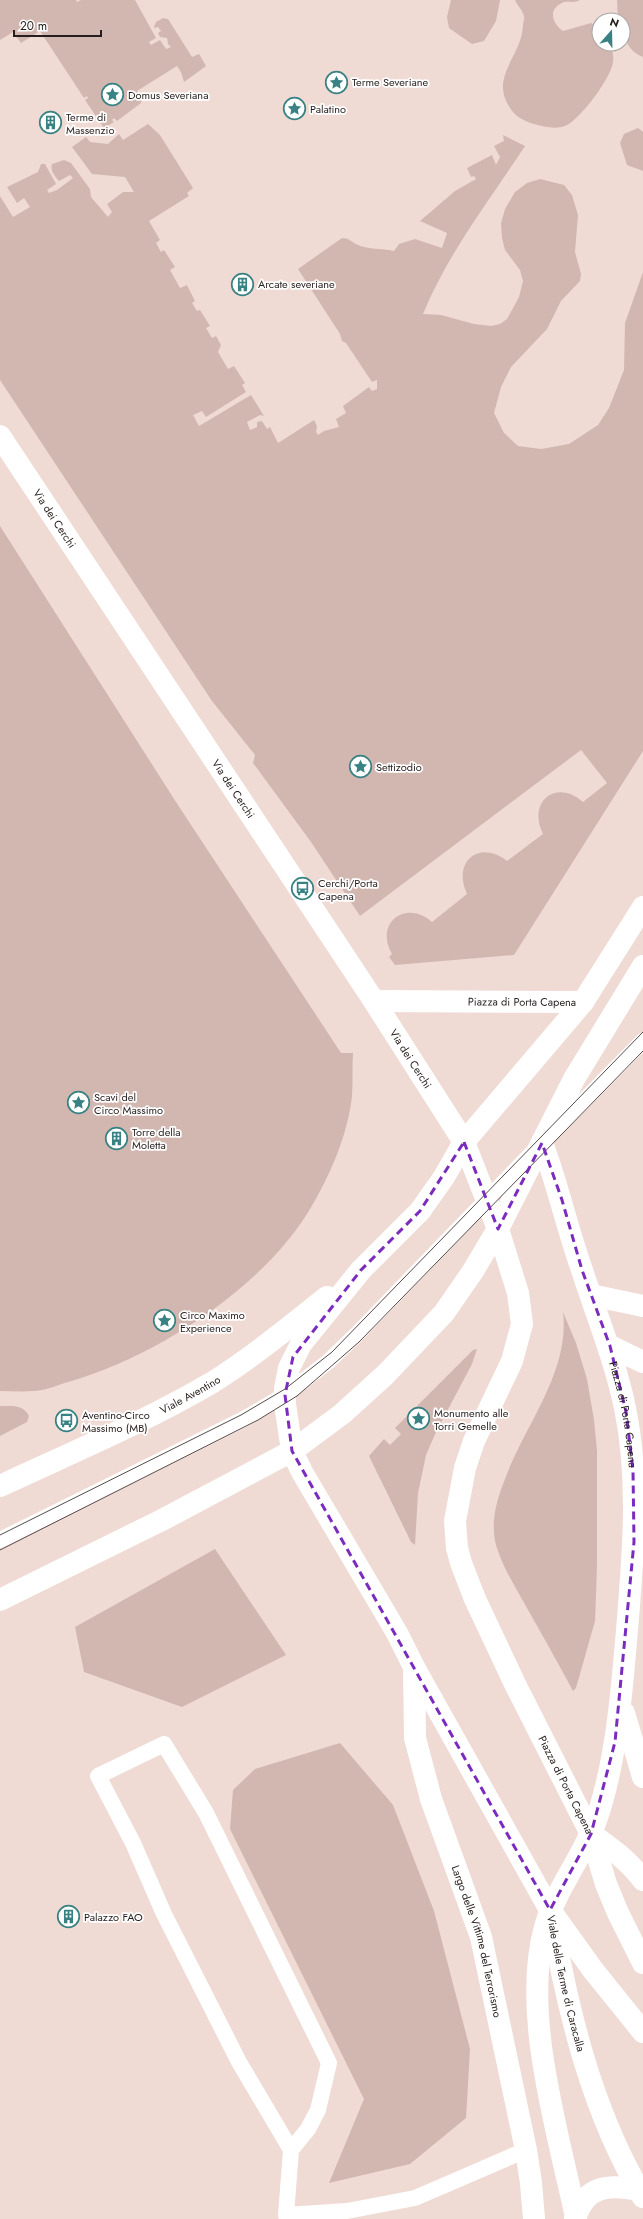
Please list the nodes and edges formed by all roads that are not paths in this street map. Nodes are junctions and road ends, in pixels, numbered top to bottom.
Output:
1 (0, 436) edge
2 (643, 906) edge
3 (643, 966) edge
4 (374, 1001) junction
5 (583, 1002) junction
6 (643, 1041) edge
7 (464, 1142) junction
8 (542, 1143) junction
9 (487, 1200) junction
10 (498, 1229) junction
11 (361, 1270) junction
12 (591, 1294) junction
13 (643, 1306) edge
14 (610, 1346) junction
15 (643, 1362) edge
16 (284, 1396) junction
17 (292, 1451) junction
18 (0, 1486) edge
19 (0, 1540) edge
20 (0, 1600) edge
21 (414, 1667) junction
22 (621, 1702) junction
23 (643, 1777) edge
24 (591, 1834) junction
25 (643, 1880) edge
26 (550, 1910) junction
27 (643, 1963) edge
28 (643, 2032) edge
29 (291, 2150) junction
30 (526, 2150) junction
31 (641, 2194) edge
32 (576, 2218) edge
33 (534, 2219) edge

1 - 4 main road, Via dei Cerchi
2 - 5 main road
3 - 8 main road
4 - 5 main road, Piazza di Porta Capena
4 - 7 main road, Via dei Cerchi
5 - 7 main road, Piazza di Porta Capena
6 - 8 lane
7 - 9 main road, Piazza di Porta Capena
7 - 11 main road, Piazza di Porta Capena
8 - 9 lane
8 - 10 main road
8 - 12 main road, Piazza di Porta Capena
9 - 10 main road, Piazza di Porta Capena
9 - 16 lane
10 - 17 main road
10 - 24 main road, Piazza di Porta Capena
11 - 16 main road, Piazza di Porta Capena
11 - 18 main road, Viale Aventino
12 - 13 main road
12 - 14 main road, Piazza di Porta Capena
14 - 15 main road
14 - 22 main road, Piazza di Porta Capena
16 - 17 main road, Piazza di Porta Capena
16 - 19 lane
17 - 20 main road
17 - 21 main road, Piazza di Porta Capena
21 - 26 main road, Piazza di Porta Capena
21 - 30 main road, Largo delle Vittime del Terrorismo
22 - 23 main road
22 - 24 main road, Piazza di Porta Capena
24 - 25 main road
24 - 26 main road
24 - 27 main road
26 - 28 main road, Viale delle Terme di Caracalla
26 - 31 main road, Viale delle Terme di Caracalla
26 - 32 main road
29 - 29 lane
29 - 30 lane
30 - 33 main road, Largo delle Vittime del Terrorismo
31 - 32 main road

